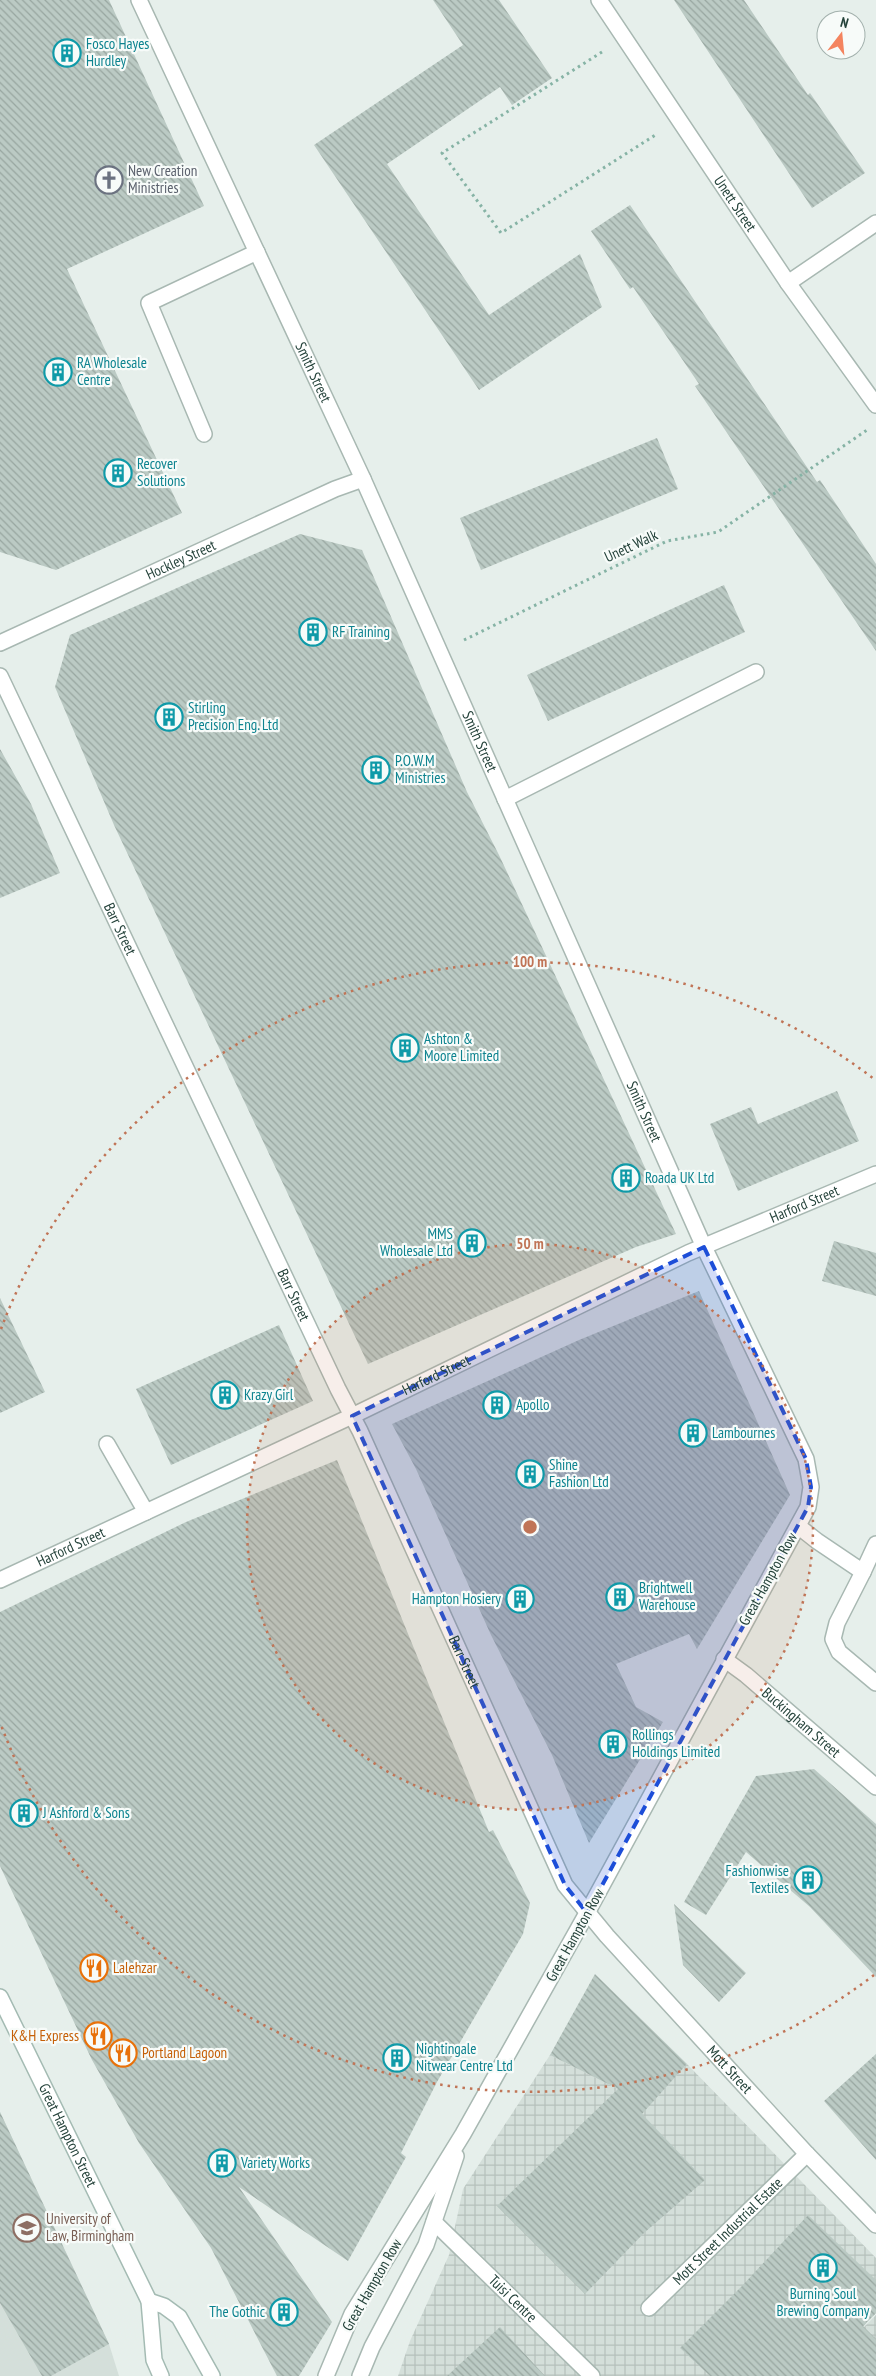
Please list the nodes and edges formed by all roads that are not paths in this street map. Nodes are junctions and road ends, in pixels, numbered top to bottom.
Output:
1 (140, 0) edge
2 (599, 0) edge
3 (876, 223) edge
4 (257, 252) junction
5 (788, 283) junction
6 (876, 405) edge
7 (204, 434) dead end
8 (362, 479) junction
9 (0, 643) edge
10 (756, 672) dead end
11 (0, 676) edge
12 (505, 799) junction
13 (876, 1174) edge
14 (704, 1247) junction
15 (352, 1416) junction
16 (107, 1444) dead end
17 (811, 1487) joint
18 (146, 1512) junction
19 (798, 1526) junction
20 (876, 1544) edge
21 (864, 1572) junction
22 (0, 1580) edge
23 (724, 1659) junction
24 (876, 1683) edge
25 (876, 1787) edge
26 (587, 1913) junction
27 (0, 1997) edge
28 (463, 2134) junction
29 (807, 2154) junction
30 (434, 2222) junction
31 (876, 2225) edge
32 (148, 2301) junction
33 (649, 2308) dead end
34 (161, 2376) edge
35 (212, 2376) edge
36 (326, 2376) edge
37 (360, 2376) edge
38 (592, 2376) edge

1 - 4 street, Smith Street
2 - 5 street, Unett Street
3 - 5 street
4 - 7 street
4 - 8 street, Smith Street
5 - 6 street, Unett Street
8 - 9 street, Hockley Street
8 - 12 street, Smith Street
10 - 12 street
11 - 15 street, Barr Street
12 - 14 street, Smith Street
13 - 14 street, Harford Street
14 - 15 street, Harford Street
14 - 17 street, Smith Street
15 - 18 street, Harford Street
15 - 26 street, Barr Street
16 - 18 street
17 - 19 street, Great Hampton Row
18 - 22 street, Harford Street
19 - 21 street
19 - 23 street, Great Hampton Row
20 - 21 street
21 - 24 street
23 - 25 street, Buckingham Street
23 - 26 street, Great Hampton Row
26 - 28 street, Great Hampton Row
26 - 29 street, Mott Street
27 - 32 street, Great Hampton Street
28 - 30 street
28 - 36 street, Great Hampton Row
29 - 31 street, Mott Street
29 - 33 street, Mott Street Industrial Estate
30 - 37 street
30 - 38 street, Tuisi Centre
32 - 34 street, Great Hampton Street
32 - 35 street

